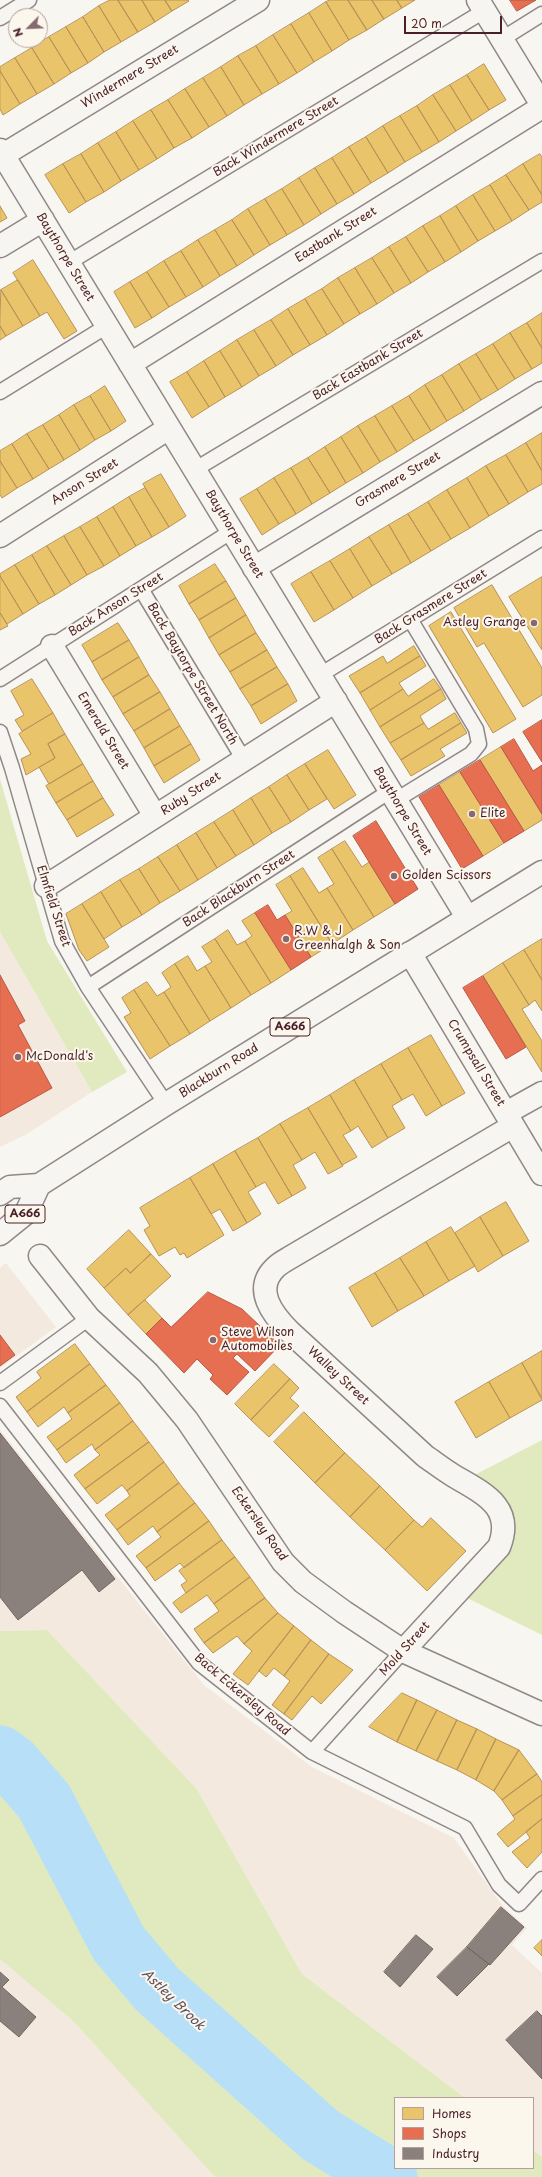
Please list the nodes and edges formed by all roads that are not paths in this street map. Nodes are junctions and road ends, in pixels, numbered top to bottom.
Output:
1 (29, 0) edge
2 (258, 0) edge
3 (481, 5) edge
4 (542, 14) edge
5 (0, 18) edge
6 (502, 39) junction
7 (542, 106) edge
8 (1, 153) edge
9 (42, 220) junction
10 (0, 246) edge
11 (542, 261) edge
12 (68, 262) junction
13 (107, 326) junction
14 (130, 364) junction
15 (0, 392) edge
16 (542, 393) edge
17 (169, 428) junction
18 (194, 470) junction
19 (232, 531) junction
20 (0, 536) edge
21 (542, 538) edge
22 (254, 568) junction
23 (141, 589) junction
24 (410, 619) junction
25 (52, 646) junction
26 (320, 675) junction
27 (0, 679) edge
28 (336, 701) junction
29 (0, 732) edge
30 (244, 760) junction
31 (393, 795) junction
32 (155, 816) junction
33 (542, 872) edge
34 (46, 886) junction
35 (467, 917) junction
36 (410, 953) junction
37 (88, 987) junction
38 (542, 1093) edge
39 (166, 1104) junction
40 (510, 1120) junction
41 (542, 1174) edge
42 (40, 1184) junction
43 (0, 1194) edge
44 (0, 1234) edge
45 (40, 1256) dead end
46 (89, 1318) junction
47 (0, 1383) edge
48 (0, 1406) edge
49 (499, 1547) joint
50 (403, 1651) junction
51 (542, 1714) edge
52 (312, 1752) junction
53 (542, 1879) edge

1 - 5 lane
2 - 8 main road, Windermere Street
3 - 6 main road
3 - 12 lane, Back Windermere Street
4 - 6 lane
6 - 7 main road
7 - 14 main road, Eastbank Street
8 - 9 main road, Baythorpe Street
9 - 10 main road
9 - 12 main road, Baythorpe Street
11 - 18 lane, Back Eastbank Street
12 - 13 main road, Baythorpe Street
13 - 14 main road, Baythorpe Street
13 - 15 lane
14 - 17 main road, Baythorpe Street
16 - 22 main road, Grasmere Street
17 - 18 main road, Baythorpe Street
17 - 20 main road, Anson Street
18 - 19 main road, Baythorpe Street
19 - 22 main road, Baythorpe Street
19 - 23 lane, Back Anson Street
21 - 24 lane, Back Grasmere Street
22 - 26 main road, Baythorpe Street
23 - 25 lane, Back Anson Street
23 - 30 lane, Back Baytorpe Street North
24 - 26 lane, Back Grasmere Street
24 - 31 lane, Back Blackburn Street
25 - 27 lane, Back Anson Street
25 - 32 main road, Emerald Street
26 - 28 main road, Baythorpe Street
28 - 30 main road, Ruby Street
28 - 31 main road, Baythorpe Street
29 - 34 lane, Elmfield Street
30 - 32 main road, Ruby Street
31 - 35 main road, Baythorpe Street
31 - 37 lane, Back Blackburn Street
32 - 34 main road, Ruby Street
33 - 35 main road, Blackburn Road / A666
34 - 37 lane, Elmfield Street
35 - 36 main road, Blackburn Road / A666
36 - 39 main road, Blackburn Road / A666
36 - 40 main road, Crumpsall Street
37 - 39 lane, Elmfield Street
38 - 40 main road, Walley Street
39 - 42 main road, Blackburn Road / A666
40 - 41 main road, Crumpsall Street
40 - 49 main road, Walley Street
42 - 43 main road, Blackburn Road / A666
42 - 44 main road, A666
45 - 46 main road, Eckersley Road
46 - 47 lane
46 - 50 main road, Eckersley Road
48 - 52 lane, Back Eckersley Road
49 - 50 main road, Mold Street
50 - 51 main road, Eckersley Road
50 - 52 lane, Mold Street
52 - 53 lane, Back Eckersley Road

